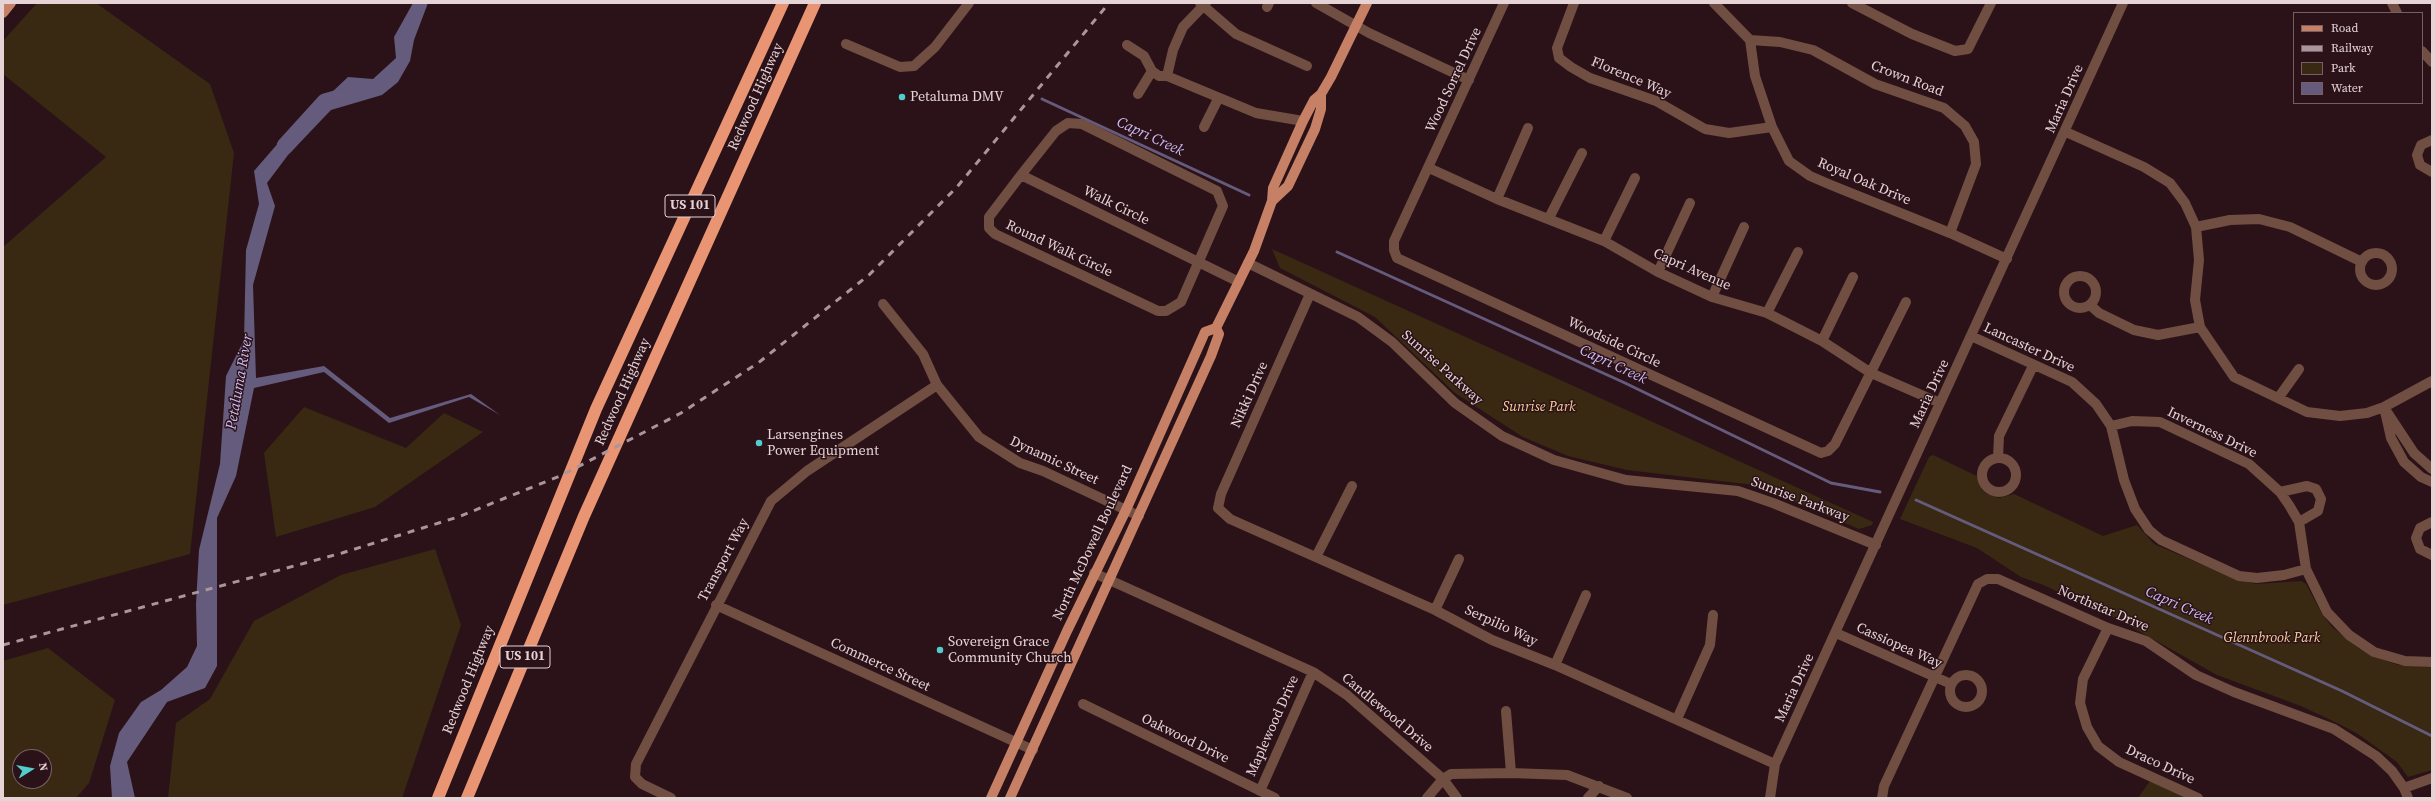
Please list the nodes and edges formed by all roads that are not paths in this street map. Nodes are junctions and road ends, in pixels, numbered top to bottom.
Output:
1 (11, 3) edge
2 (783, 3) edge
3 (816, 3) edge
4 (969, 3) edge
5 (1316, 3) edge
6 (1367, 3) edge
7 (1504, 3) edge
8 (1574, 3) edge
9 (1714, 3) edge
10 (1852, 3) edge
11 (1991, 3) edge
12 (2123, 3) edge
13 (2392, 3) edge
14 (1203, 4) edge
15 (1868, 6) edge
16 (3, 12) edge
17 (2396, 12) edge
18 (1356, 26) junction
19 (1750, 40) junction
20 (846, 44) dead end
21 (1127, 45) dead end
22 (2423, 52) edge
23 (2432, 62) edge
24 (1307, 66) dead end
25 (1152, 71) junction
26 (1167, 76) junction
27 (1469, 80) junction
28 (1138, 94) dead end
29 (1321, 94) junction
30 (1218, 99) junction
31 (1303, 121) junction
32 (1204, 127) dead end
33 (1772, 127) junction
34 (1528, 128) dead end
35 (2066, 132) junction
36 (2432, 140) edge
37 (1582, 153) dead end
38 (1429, 168) junction
39 (2432, 172) edge
40 (1021, 175) junction
41 (1635, 178) dead end
42 (1497, 199) junction
43 (1272, 201) junction
44 (1690, 203) dead end
45 (1549, 218) junction
46 (1744, 227) dead end
47 (2196, 227) junction
48 (1950, 233) junction
49 (1604, 241) junction
50 (1798, 252) dead end
51 (2007, 259) junction
52 (1199, 262) junction
53 (2362, 262) dead end
54 (1248, 263) junction
55 (1658, 272) junction
56 (1853, 277) dead end
57 (1239, 282) junction
58 (1310, 294) junction
59 (1712, 297) junction
60 (1906, 302) dead end
61 (883, 304) dead end
62 (2090, 304) dead end
63 (1767, 313) junction
64 (2200, 327) junction
65 (1216, 328) junction
66 (1971, 336) junction
67 (1822, 341) junction
68 (2033, 366) junction
69 (2299, 370) dead end
70 (1871, 373) junction
71 (2432, 382) edge
72 (936, 385) junction
73 (2279, 397) junction
74 (1940, 403) junction
75 (2384, 407) junction
76 (2111, 426) junction
77 (1998, 458) dead end
78 (2432, 469) edge
79 (2432, 482) edge
80 (1352, 486) dead end
81 (2280, 492) junction
82 (1218, 508) joint
83 (1126, 510) junction
84 (1139, 516) junction
85 (2299, 522) junction
86 (2432, 522) edge
87 (1876, 545) junction
88 (2432, 555) edge
89 (1316, 558) junction
90 (1459, 559) dead end
91 (2306, 569) junction
92 (1094, 573) junction
93 (1108, 580) junction
94 (1586, 595) dead end
95 (716, 606) junction
96 (1435, 610) junction
97 (1713, 615) dead end
98 (2108, 628) junction
99 (1836, 632) junction
100 (2432, 662) edge
101 (1555, 665) junction
102 (1313, 672) junction
103 (1935, 677) junction
104 (1951, 684) dead end
105 (1084, 704) dead end
106 (1506, 711) dead end
107 (1677, 719) junction
108 (1016, 742) junction
109 (1033, 750) junction
110 (1775, 764) junction
111 (1511, 772) junction
112 (2432, 778) edge
113 (1443, 779) junction
114 (1598, 786) junction
115 (1260, 791) junction
116 (2406, 793) edge
117 (438, 798) edge
118 (467, 798) edge
119 (671, 798) edge
120 (991, 798) edge
121 (1010, 798) edge
122 (1274, 798) edge
123 (1427, 798) edge
124 (1456, 798) edge
125 (1588, 798) edge
126 (1593, 798) edge
127 (1627, 798) edge
128 (1770, 798) edge
129 (1882, 798) edge
130 (2198, 798) edge

1 - 16 main road
2 - 117 highway, Redwood Highway / US 101
3 - 118 highway, Redwood Highway / US 101
4 - 20 street
5 - 18 street
6 - 18 main road, North McDowell Boulevard
7 - 27 street, Wood Sorrel Drive
8 - 33 street, Florence Way
9 - 19 street
10 - 15 street
11 - 15 street
12 - 35 street, Maria Drive
13 - 17 street
14 - 24 street
14 - 26 street
18 - 27 street
18 - 29 main road, North McDowell Boulevard
19 - 33 street, Royal Oak Drive
19 - 48 street, Crown Road
21 - 25 street
22 - 23 street
25 - 26 street
25 - 28 street
26 - 30 street
27 - 38 street, Wood Sorrel Drive
29 - 31 main road, North McDowell Boulevard
29 - 43 main road, North McDowell Boulevard
30 - 31 street
30 - 32 street
31 - 43 main road, North McDowell Boulevard
33 - 48 street, Royal Oak Drive
34 - 42 street
35 - 47 street
35 - 51 street, Maria Drive
36 - 39 street
37 - 45 street
38 - 42 street, Capri Avenue
38 - 70 street, Woodside Circle
40 - 52 street, Walk Circle
40 - 52 street, Round Walk Circle
40 - 52 street, Round Walk Circle
41 - 49 street
42 - 45 street, Capri Avenue
43 - 54 main road, North McDowell Boulevard
44 - 55 street
45 - 49 street, Capri Avenue
46 - 59 street
47 - 53 street
47 - 64 street
48 - 51 street, Royal Oak Drive
49 - 55 street, Capri Avenue
50 - 63 street
51 - 66 street, Maria Drive
52 - 57 street
54 - 57 main road, North McDowell Boulevard
54 - 58 street, Sunrise Parkway
55 - 59 street, Capri Avenue
56 - 67 street
57 - 65 main road, North McDowell Boulevard
58 - 82 street, Nikki Drive
58 - 87 street, Sunrise Parkway
59 - 63 street, Capri Avenue
60 - 70 street
61 - 72 street, Dynamic Street
62 - 64 street
63 - 67 street, Capri Avenue
64 - 73 street
65 - 83 main road, North McDowell Boulevard
65 - 84 main road, North McDowell Boulevard
66 - 68 street, Lancaster Drive
66 - 74 street, Maria Drive
67 - 70 street, Capri Avenue
68 - 76 street, Lancaster Drive
68 - 77 street
69 - 73 street
70 - 74 street, Capri Avenue
71 - 75 street
72 - 83 street, Dynamic Street
72 - 95 street, Transport Way
73 - 75 street
74 - 87 street, Maria Drive
75 - 78 street
75 - 79 street
76 - 81 street, Inverness Drive
76 - 91 street, Lancaster Drive
80 - 89 street
81 - 85 street, Inverness Drive
81 - 85 street
82 - 89 street, Serpilio Way
83 - 84 street, Dynamic Street
83 - 92 main road, North McDowell Boulevard
84 - 93 main road, North McDowell Boulevard
85 - 91 street, Inverness Drive
86 - 88 street
87 - 99 street, Maria Drive
89 - 96 street, Serpilio Way
90 - 96 street
91 - 100 street, Inverness Drive
92 - 93 street, Candlewood Drive
92 - 108 main road, North McDowell Boulevard
93 - 102 street, Candlewood Drive
93 - 109 main road, North McDowell Boulevard
94 - 101 street
95 - 108 street, Commerce Street
95 - 119 street, Transport Way
96 - 101 street, Serpilio Way
97 - 107 street
98 - 103 street, Northstar Drive
98 - 116 street, Northstar Drive
98 - 130 street, Draco Drive
99 - 103 street, Cassiopea Way
99 - 110 street, Maria Drive
101 - 107 street, Serpilio Way
102 - 113 street, Candlewood Drive
102 - 115 street, Maplewood Drive
103 - 104 street, Cassiopea Way
103 - 129 street, Northstar Drive
105 - 115 street, Oakwood Drive
106 - 111 street
107 - 110 street, Serpilio Way
108 - 109 street, Commerce Street
108 - 120 main road, North McDowell Boulevard
109 - 121 main road, North McDowell Boulevard
110 - 128 street, Maria Drive
111 - 113 street
111 - 114 street
112 - 116 street
113 - 123 street
113 - 124 street, Candlewood Drive
114 - 125 street
114 - 126 street
114 - 127 street
115 - 122 street, Oakwood Drive

